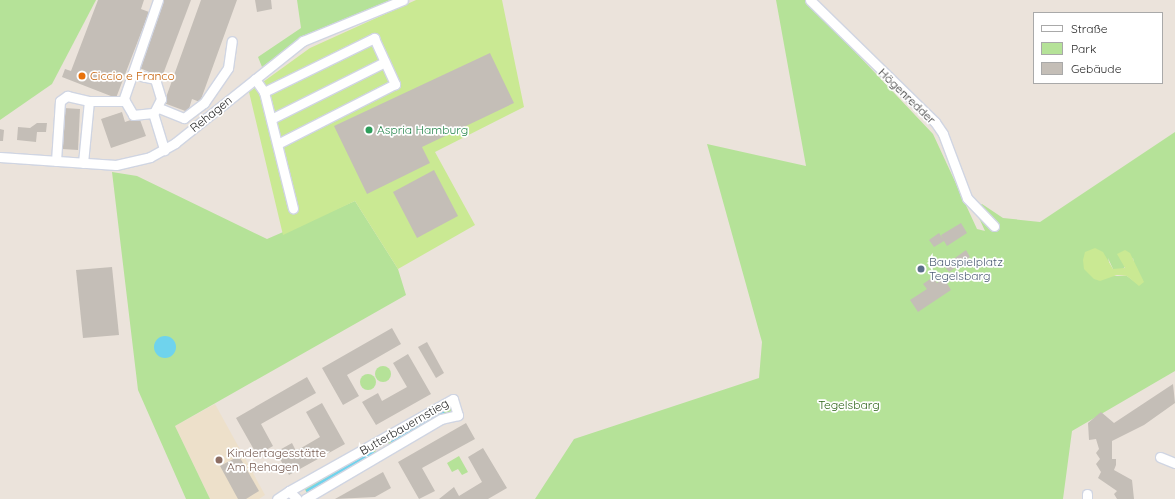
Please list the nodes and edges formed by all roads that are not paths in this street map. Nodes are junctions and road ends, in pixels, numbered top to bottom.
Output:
1 (158, 0) edge
2 (403, 0) edge
3 (810, 0) edge
4 (232, 41) dead end
5 (385, 62) junction
6 (132, 74) junction
7 (255, 79) junction
8 (264, 92) junction
9 (89, 100) junction
10 (123, 101) junction
11 (156, 111) junction
12 (270, 119) junction
13 (277, 144) junction
14 (164, 150) junction
15 (0, 157) edge
16 (56, 161) junction
17 (83, 163) junction
18 (293, 208) dead end
19 (994, 226) dead end
20 (374, 444) junction
21 (380, 454) junction
22 (1160, 457) dead end
23 (1175, 463) edge
24 (289, 491) junction
25 (276, 499) edge
26 (297, 499) edge
27 (305, 499) edge

1 - 6 street
2 - 7 street, Rehagen
3 - 19 street, Högenredder
4 - 11 street
5 - 8 street
5 - 12 street
5 - 13 street
6 - 10 street
6 - 11 street
7 - 8 street
7 - 14 street, Rehagen
8 - 12 street
9 - 10 street
9 - 16 street
9 - 17 street
10 - 11 street
11 - 14 street
12 - 13 street
13 - 18 street
14 - 17 street, Rehagen
15 - 16 street, Rehagen
16 - 17 street, Rehagen
20 - 21 street
20 - 21 street, Butterbauernstieg
20 - 24 street, Butterbauernstieg
21 - 27 street, Butterbauernstieg
22 - 23 street
24 - 25 street, Butterbauernstieg
24 - 26 street

